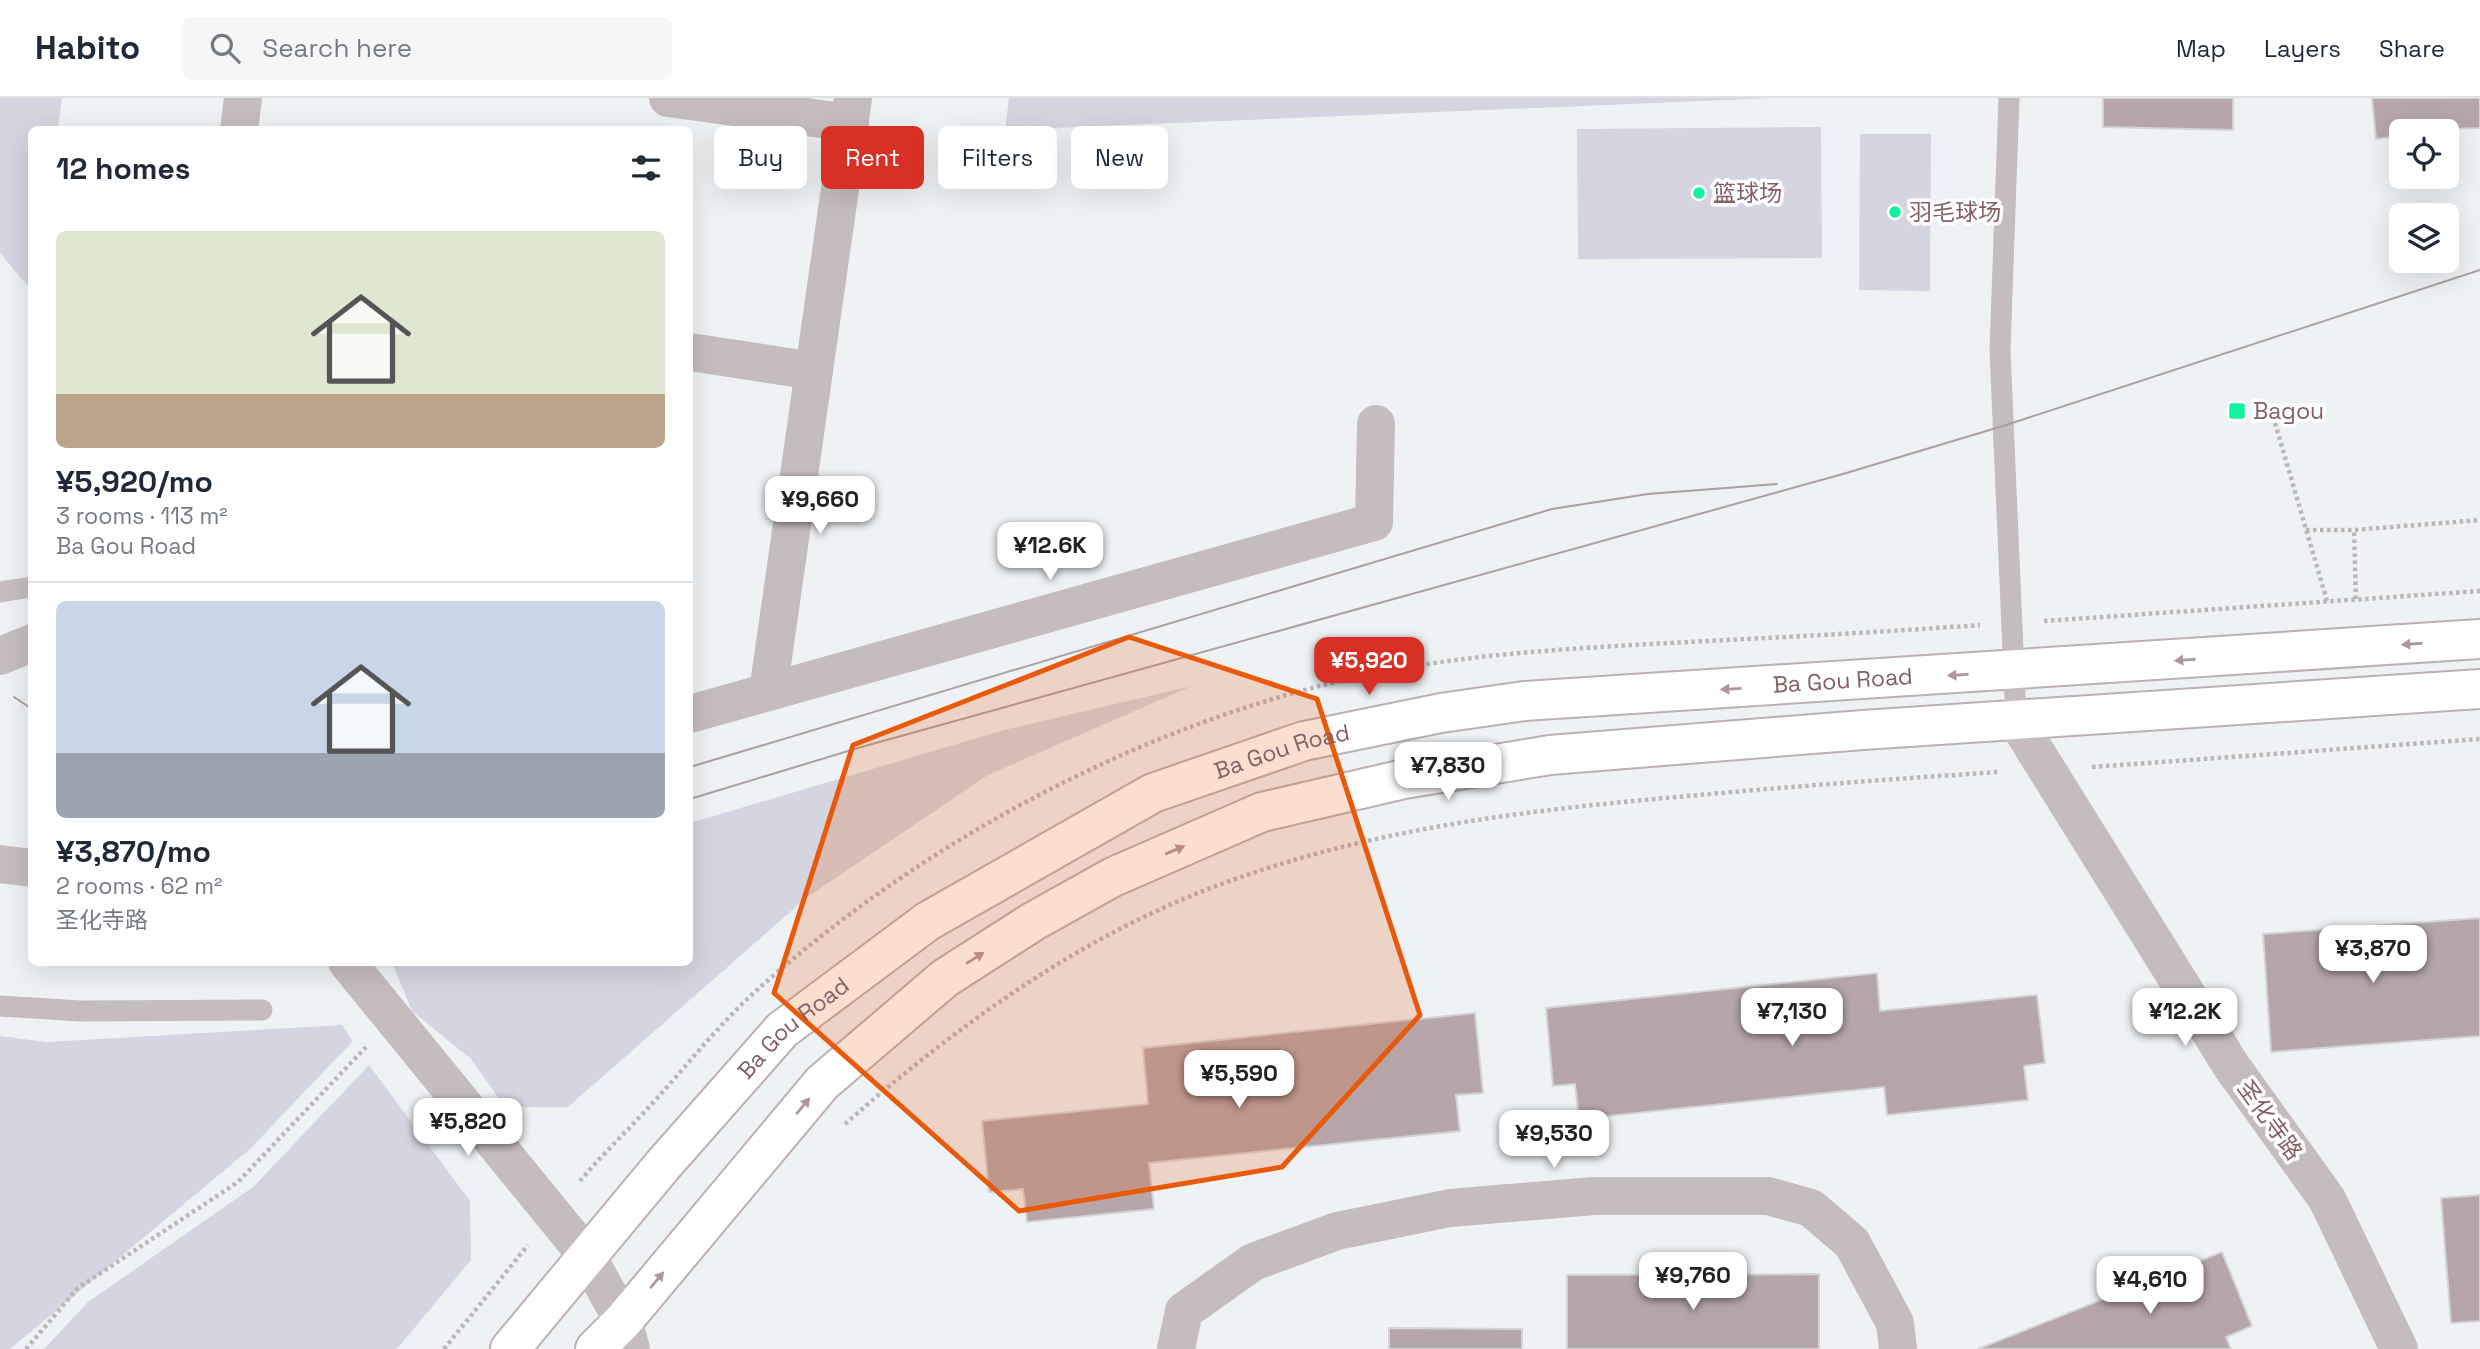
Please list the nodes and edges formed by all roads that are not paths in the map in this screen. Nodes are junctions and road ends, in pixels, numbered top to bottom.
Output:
1 (243, 98) edge
2 (668, 98) edge
3 (2009, 98) edge
4 (852, 111) edge
5 (240, 126) edge
6 (693, 352) edge
7 (814, 371) junction
8 (1376, 424) dead end
9 (28, 588) edge
10 (0, 592) edge
11 (2480, 639) edge
12 (28, 645) edge
13 (0, 656) edge
14 (2015, 671) junction
15 (2480, 689) edge
16 (768, 692) junction
17 (693, 713) edge
18 (2016, 720) junction
19 (0, 864) edge
20 (28, 868) edge
21 (350, 966) edge
22 (0, 1006) edge
23 (262, 1010) dead end
24 (587, 1256) junction
25 (627, 1335) edge
26 (510, 1349) edge
27 (595, 1349) edge
28 (1176, 1349) edge
29 (1898, 1349) edge
30 (2399, 1349) edge

1 - 5 street
2 - 4 street
3 - 14 lane
4 - 7 street
6 - 7 street
7 - 16 street
8 - 16 street
9 - 10 lane
11 -> 14 main road, Ba Gou Road
12 - 13 street
14 - 18 lane
14 -> 24 main road, Ba Gou Road
15 - 18 main road
16 - 17 street
25 -> 18 main road
18 - 30 street, 圣化寺路
19 - 20 street
21 - 24 street
22 - 23 lane
24 - 25 street
24 - 26 main road, Ba Gou Road
25 - 27 main road
28 - 29 street

